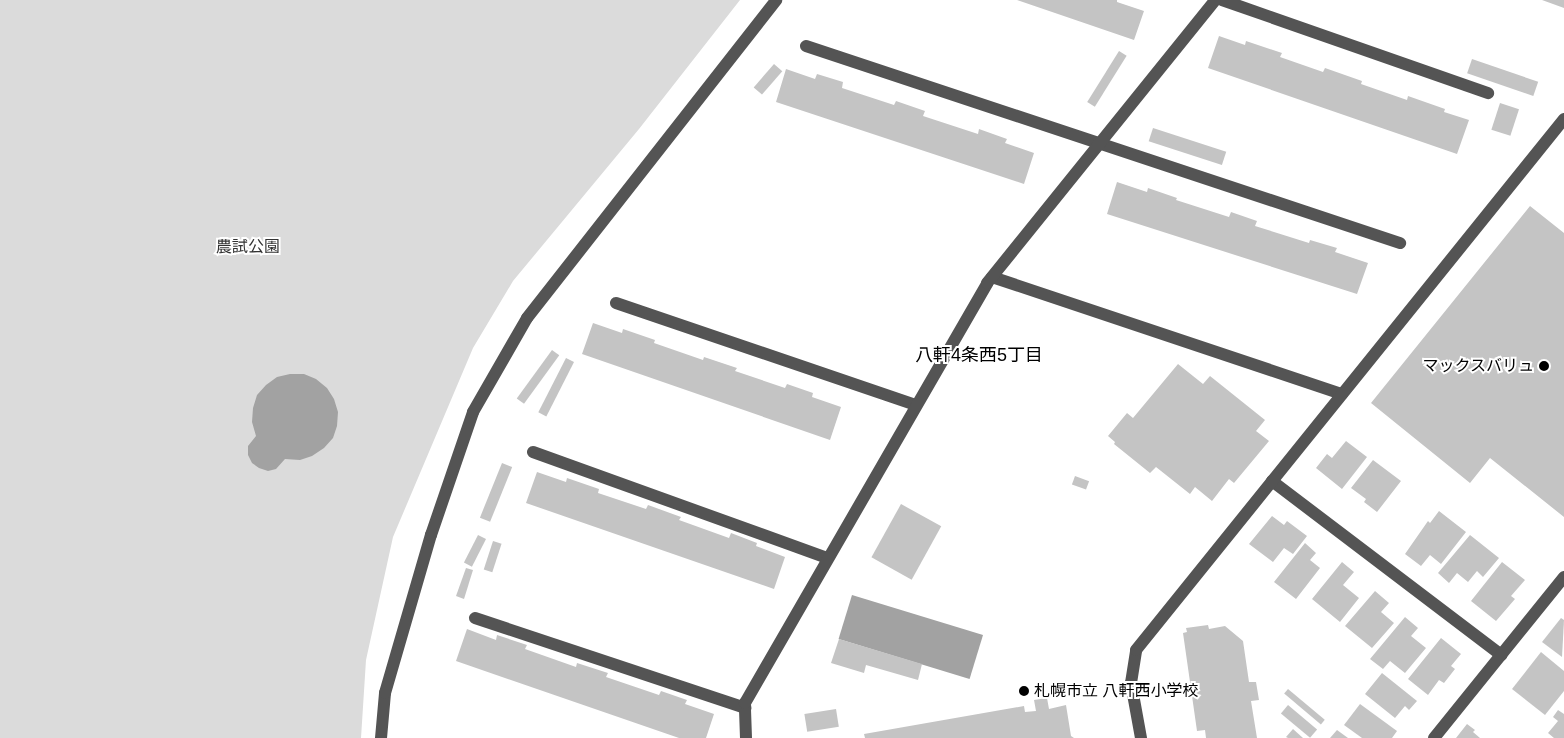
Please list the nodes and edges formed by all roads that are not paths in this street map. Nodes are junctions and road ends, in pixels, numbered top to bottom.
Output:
1 (776, 0) edge
2 (1215, 0) edge
3 (1222, 0) edge
4 (806, 46) dead end
5 (1488, 93) dead end
6 (1564, 119) edge
7 (1099, 143) junction
8 (1400, 243) dead end
9 (992, 277) junction
10 (616, 303) dead end
11 (1342, 394) junction
12 (916, 405) junction
13 (533, 452) dead end
14 (1272, 481) junction
15 (828, 558) junction
16 (1564, 577) edge
17 (475, 618) dead end
18 (1501, 655) junction
19 (745, 708) junction
20 (382, 738) edge
21 (746, 738) edge
22 (1141, 738) edge
23 (1434, 738) edge

1 - 20 street
2 - 7 street
3 - 5 street
4 - 7 street
6 - 11 street
7 - 8 street
7 - 9 street
9 - 11 street
9 - 12 street
10 - 12 street
11 - 14 street
12 - 15 street
13 - 15 street
14 - 18 street
14 - 22 street
15 - 19 street
16 - 18 street
17 - 19 street
18 - 23 street
19 - 21 street

